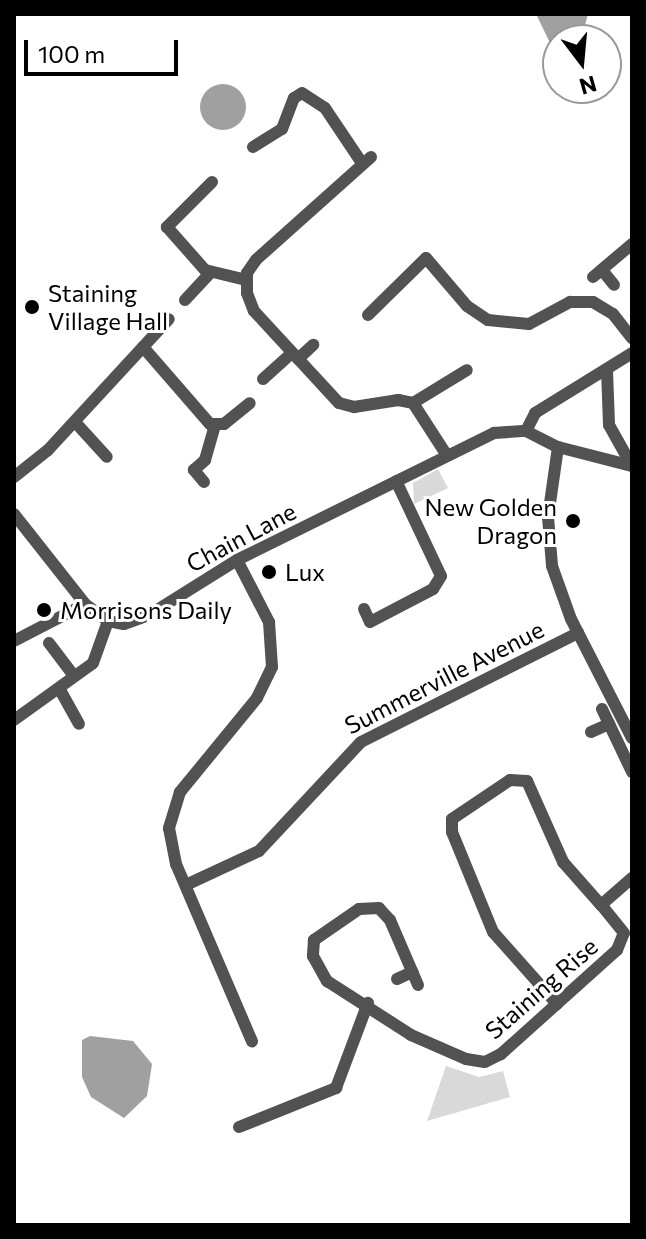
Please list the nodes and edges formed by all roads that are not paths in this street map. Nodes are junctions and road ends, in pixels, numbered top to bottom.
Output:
1 (253, 147) dead end
2 (212, 182) dead end
3 (632, 244) edge
4 (437, 248) dead end
5 (426, 258) junction
6 (210, 273) junction
7 (246, 280) junction
8 (614, 285) dead end
9 (185, 300) dead end
10 (368, 315) dead end
11 (169, 319) dead end
12 (632, 338) edge
13 (313, 345) dead end
14 (143, 347) junction
15 (632, 353) edge
16 (295, 356) junction
17 (467, 370) dead end
18 (607, 370) junction
19 (263, 379) dead end
20 (250, 403) dead end
21 (413, 403) junction
22 (75, 422) junction
23 (215, 426) junction
24 (526, 431) junction
25 (558, 447) junction
26 (446, 454) junction
27 (107, 457) dead end
28 (632, 466) edge
29 (14, 477) edge
30 (396, 481) junction
31 (204, 482) dead end
32 (14, 514) edge
33 (237, 560) junction
34 (85, 604) junction
35 (364, 609) dead end
36 (108, 621) junction
37 (578, 633) junction
38 (14, 641) edge
39 (49, 643) dead end
40 (74, 676) junction
41 (59, 688) junction
42 (602, 709) dead end
43 (15, 716) edge
44 (79, 724) dead end
45 (609, 724) junction
46 (591, 732) dead end
47 (632, 738) edge
48 (632, 772) edge
49 (632, 878) edge
50 (188, 884) junction
51 (601, 905) junction
52 (412, 972) junction
53 (397, 979) dead end
54 (418, 985) dead end
55 (368, 1003) junction
56 (557, 1004) junction
57 (252, 1041) dead end
58 (254, 1122) junction
59 (239, 1127) dead end
60 (260, 1136) dead end

1 - 7 street
2 - 6 street
3 - 8 street
4 - 5 street
5 - 10 street
5 - 12 street
6 - 7 street
6 - 9 street
7 - 16 street
11 - 14 street
13 - 16 street
14 - 22 street
14 - 23 street
15 - 18 street
16 - 19 street
16 - 21 street
17 - 21 street
18 - 24 street
18 - 28 street
20 - 23 street
21 - 26 street
22 - 27 street
22 - 29 street
23 - 31 street
24 - 25 street
24 - 26 street, Chain Lane
25 - 28 street
25 - 37 street
26 - 30 street, Chain Lane
30 - 33 street, Chain Lane
30 - 35 street
32 - 34 street
33 - 36 street, Chain Lane
33 - 50 street
34 - 36 street
34 - 38 street
36 - 40 street
37 - 47 street
37 - 50 street, Summerville Avenue
39 - 40 street
40 - 41 street
41 - 43 street
41 - 44 street
42 - 45 street
45 - 46 street
45 - 48 street
49 - 51 street, Staining Rise
50 - 57 street
51 - 56 street, Staining Rise
51 - 56 street
52 - 53 street
52 - 54 street, Staining Rise
52 - 55 street, Staining Rise
55 - 56 street, Staining Rise
55 - 58 street
58 - 59 street
58 - 60 street

